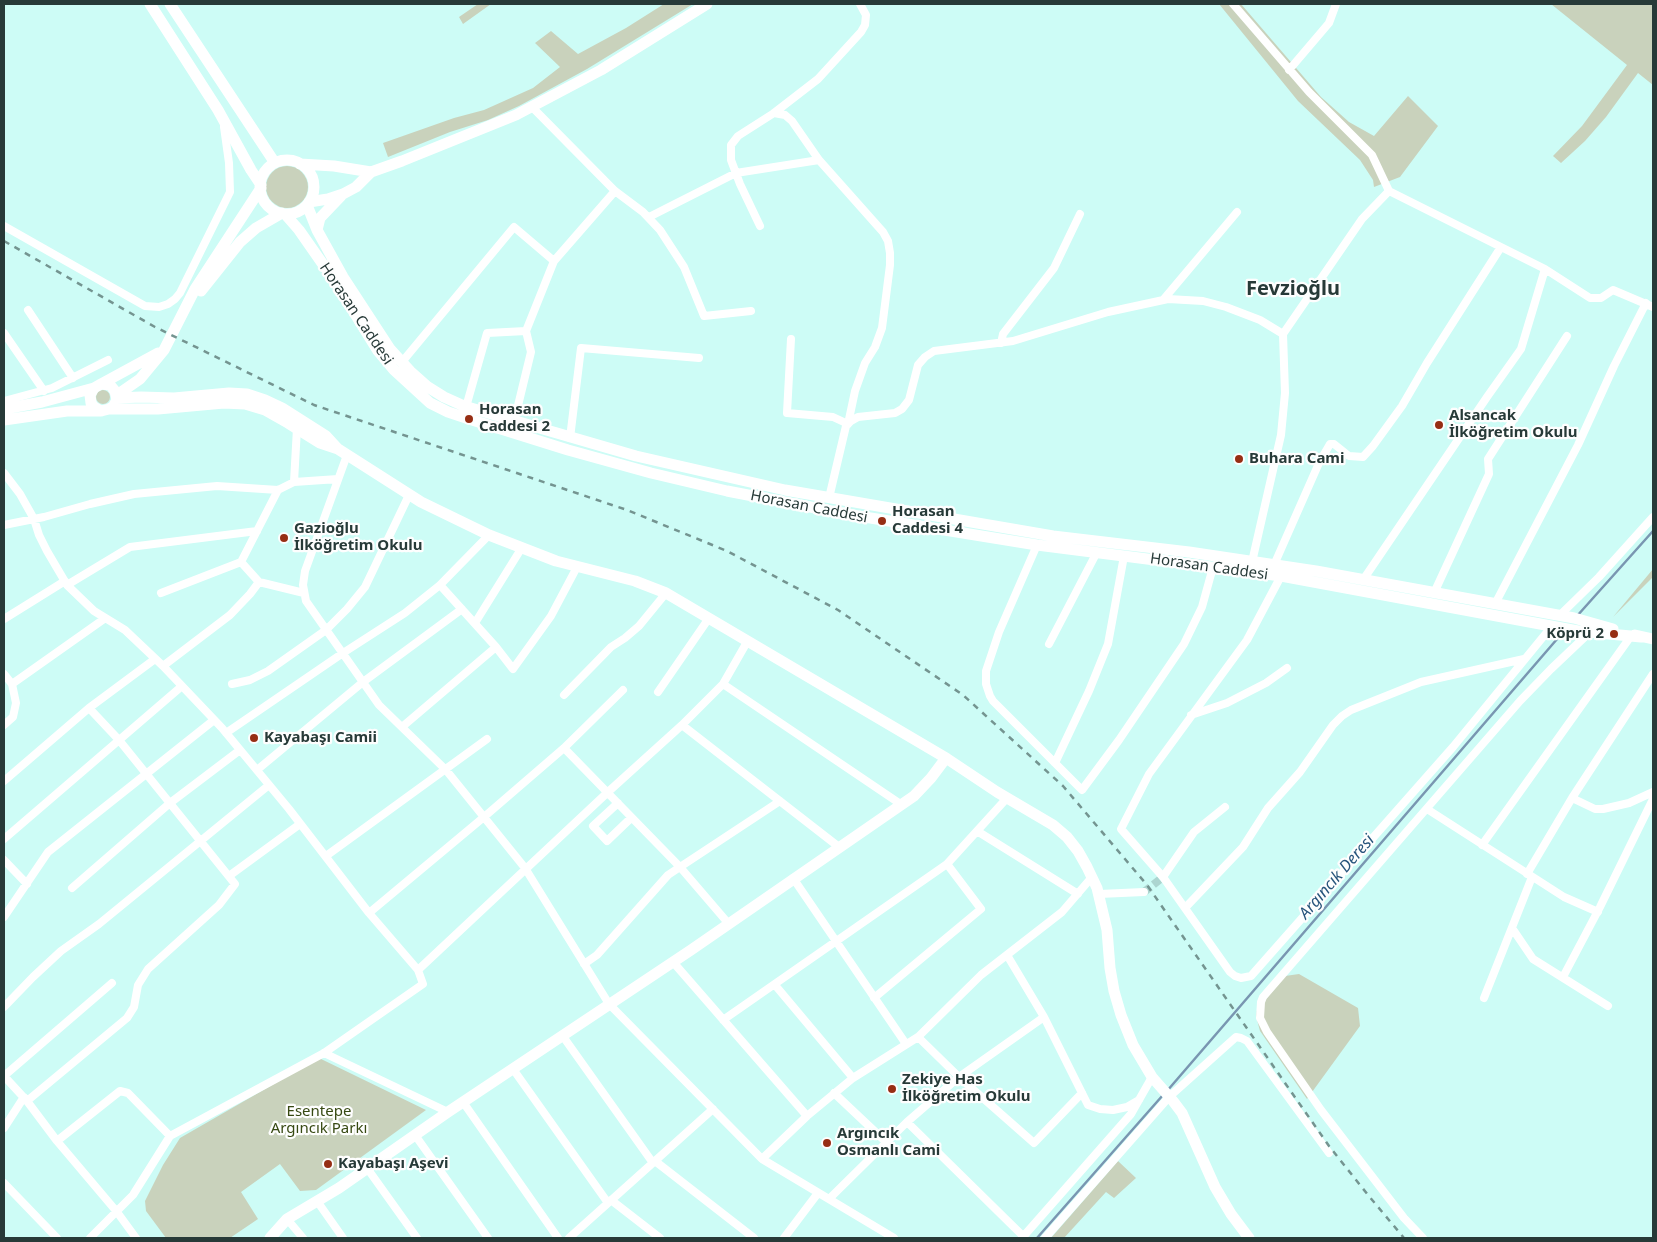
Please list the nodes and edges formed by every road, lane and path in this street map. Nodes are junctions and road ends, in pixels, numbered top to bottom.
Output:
1 (150, 4) edge
2 (170, 4) edge
3 (707, 4) edge
4 (860, 4) edge
5 (1233, 4) edge
6 (1336, 4) edge
7 (1289, 70) junction
8 (532, 107) junction
9 (218, 110) junction
10 (774, 113) junction
11 (819, 160) junction
12 (276, 163) junction
13 (300, 164) junction
14 (371, 172) junction
15 (736, 173) junction
16 (261, 187) junction
17 (615, 191) junction
18 (1389, 191) junction
19 (343, 194) junction
20 (308, 204) junction
21 (1237, 212) dead end
22 (284, 214) junction
23 (1080, 214) dead end
24 (648, 217) junction
25 (4, 226) edge
26 (760, 226) dead end
27 (316, 230) junction
28 (1502, 247) junction
29 (554, 260) junction
30 (1545, 269) junction
31 (1162, 300) junction
32 (1650, 305) edge
33 (28, 310) dead end
34 (750, 311) dead end
35 (181, 316) junction
36 (526, 331) junction
37 (4, 333) edge
38 (1283, 334) junction
39 (1567, 336) dead end
40 (791, 339) dead end
41 (1001, 343) junction
42 (164, 350) junction
43 (699, 358) dead end
44 (108, 360) dead end
45 (402, 362) junction
46 (145, 373) junction
47 (73, 378) junction
48 (98, 386) junction
49 (44, 391) junction
50 (117, 397) junction
51 (152, 398) junction
52 (4, 401) edge
53 (466, 407) junction
54 (4, 409) edge
55 (105, 410) junction
56 (4, 420) edge
57 (514, 422) junction
58 (848, 424) junction
59 (297, 428) junction
60 (570, 438) junction
61 (342, 452) junction
62 (4, 473) edge
63 (338, 479) junction
64 (294, 482) junction
65 (278, 490) junction
66 (409, 494) junction
67 (829, 498) junction
68 (1653, 517) edge
69 (34, 519) junction
70 (4, 525) edge
71 (257, 531) junction
72 (489, 535) junction
73 (1037, 545) junction
74 (521, 549) junction
75 (1097, 552) junction
76 (1124, 556) junction
77 (240, 562) junction
78 (1252, 562) junction
79 (1274, 565) junction
80 (577, 567) junction
81 (1213, 567) junction
82 (1280, 576) junction
83 (1363, 580) junction
84 (259, 582) junction
85 (66, 583) junction
86 (440, 585) junction
87 (161, 593) dead end
88 (304, 593) junction
89 (666, 593) junction
90 (1434, 593) junction
91 (1495, 604) junction
92 (462, 609) junction
93 (1560, 615) junction
94 (104, 618) junction
95 (709, 618) junction
96 (4, 619) edge
97 (475, 623) junction
98 (1552, 626) junction
99 (326, 630) junction
100 (1590, 632) junction
101 (1636, 637) junction
102 (1653, 639) edge
103 (747, 642) junction
104 (1049, 644) dead end
105 (496, 647) junction
106 (343, 653) junction
107 (155, 659) junction
108 (1524, 659) junction
109 (163, 666) junction
110 (1287, 668) dead end
111 (4, 674) edge
112 (1653, 674) edge
113 (363, 682) junction
114 (12, 684) junction
115 (232, 684) dead end
116 (722, 684) junction
117 (182, 686) junction
118 (623, 690) dead end
119 (658, 692) dead end
120 (564, 695) dead end
121 (89, 708) junction
122 (1191, 715) junction
123 (214, 720) junction
124 (4, 725) edge
125 (682, 725) junction
126 (402, 727) junction
127 (226, 733) junction
128 (487, 739) dead end
129 (119, 740) junction
130 (564, 748) junction
131 (240, 750) junction
132 (946, 758) junction
133 (1055, 763) junction
134 (257, 770) junction
135 (446, 770) junction
136 (146, 774) junction
137 (4, 781) edge
138 (269, 785) junction
139 (608, 792) junction
140 (1653, 792) edge
141 (1007, 798) junction
142 (1572, 798) junction
143 (1653, 798) edge
144 (780, 801) junction
145 (170, 803) junction
146 (618, 803) junction
147 (902, 804) junction
148 (1225, 808) dead end
149 (1427, 808) junction
150 (484, 817) junction
151 (632, 818) junction
152 (300, 824) junction
153 (976, 831) junction
154 (4, 839) edge
155 (200, 840) junction
156 (1482, 845) junction
157 (839, 847) junction
158 (326, 856) junction
159 (4, 860) edge
160 (947, 864) junction
161 (680, 867) junction
162 (526, 870) junction
163 (229, 876) junction
164 (1530, 876) junction
165 (1092, 877) junction
166 (1163, 877) junction
167 (793, 878) junction
168 (26, 884) junction
169 (72, 888) dead end
170 (1144, 892) tunnel mouth
171 (1078, 894) junction
172 (1099, 894) junction
173 (1185, 908) junction
174 (1598, 912) junction
175 (370, 913) junction
176 (4, 918) edge
177 (728, 923) junction
178 (1512, 928) junction
179 (837, 942) junction
180 (1007, 955) junction
181 (673, 962) junction
182 (584, 964) junction
183 (418, 970) junction
184 (1562, 977) junction
185 (112, 983) dead end
186 (775, 985) junction
187 (874, 998) junction
188 (1484, 998) dead end
189 (609, 1004) junction
190 (1608, 1006) dead end
191 (4, 1007) edge
192 (1044, 1017) junction
193 (723, 1020) junction
194 (562, 1035) junction
195 (918, 1037) junction
196 (906, 1044) junction
197 (324, 1053) junction
198 (513, 1069) junction
199 (4, 1076) edge
200 (959, 1077) junction
201 (853, 1078) junction
202 (1155, 1081) junction
203 (1082, 1092) junction
204 (834, 1093) junction
205 (1168, 1096) junction
206 (25, 1099) junction
207 (1139, 1100) junction
208 (462, 1102) junction
209 (713, 1109) junction
210 (448, 1112) junction
211 (807, 1116) junction
212 (907, 1122) junction
213 (4, 1128) edge
214 (415, 1135) junction
215 (170, 1136) junction
216 (57, 1141) junction
217 (886, 1142) junction
218 (1329, 1153) dead end
219 (762, 1159) junction
220 (654, 1162) junction
221 (367, 1168) junction
222 (4, 1183) edge
223 (818, 1193) junction
224 (829, 1199) junction
225 (317, 1202) junction
226 (609, 1202) junction
227 (117, 1212) junction
228 (287, 1219) junction
229 (57, 1238) edge
230 (90, 1238) edge
231 (136, 1238) edge
232 (270, 1238) edge
233 (303, 1238) edge
234 (342, 1238) edge
235 (417, 1238) edge
236 (488, 1238) edge
237 (558, 1238) edge
238 (569, 1238) edge
239 (660, 1238) edge
240 (754, 1238) edge
241 (784, 1238) edge
242 (894, 1238) edge
243 (1023, 1238) edge
244 (1045, 1238) edge
245 (1248, 1238) edge
246 (1423, 1238) edge

1 - 9 street
2 - 12 street
3 - 8 street
4 - 10 street
5 - 7 street
6 - 7 street
7 - 18 street
8 - 14 street
8 - 17 street
9 - 16 street
9 - 25 street
10 - 11 street
10 - 15 street
11 - 15 street
11 - 58 street
12 - 13 street
12 - 16 street
13 - 14 street
13 - 20 street
14 - 19 street
15 - 24 street
15 - 26 street
16 - 22 street
16 - 35 street
17 - 24 street
17 - 29 street
18 - 28 street
18 - 38 street
19 - 20 street
19 - 27 street
20 - 22 street
20 - 27 street, Horasan Caddesi
21 - 31 street
22 - 35 street
22 - 73 street, Horasan Caddesi
23 - 41 street
24 - 34 street
27 - 45 street, Horasan Caddesi
28 - 30 street
28 - 79 street
29 - 36 street
29 - 45 street
30 - 32 street
30 - 83 street
31 - 38 street
31 - 41 street
32 - 91 street
33 - 47 street
35 - 42 street
36 - 53 street
36 - 57 street
37 - 49 street
38 - 78 street
39 - 90 street
40 - 58 street
41 - 58 street
42 - 46 street
42 - 48 street
43 - 60 street
44 - 47 street
45 - 53 street, Horasan Caddesi
46 - 50 street
46 - 51 street
47 - 49 street
48 - 50 street
48 - 54 street
48 - 55 street
49 - 52 street
50 - 51 street
50 - 55 street
51 - 61 street
53 - 57 street, Horasan Caddesi
55 - 56 street
55 - 59 street
57 - 60 street, Horasan Caddesi
58 - 67 street
59 - 61 street
59 - 64 street
60 - 67 street, Horasan Caddesi
61 - 63 street
61 - 66 street
62 - 69 street
63 - 64 street
63 - 88 street
64 - 65 street
65 - 69 street
65 - 71 street
66 - 72 street
66 - 99 street
67 - 78 street, Horasan Caddesi
68 - 93 street
69 - 70 street
69 - 85 street
71 - 77 street
71 - 85 street
72 - 74 street
72 - 86 street
73 - 75 street, Horasan Caddesi
73 - 133 street
74 - 80 street
74 - 97 street
75 - 76 street, Horasan Caddesi
75 - 104 street
76 - 81 street, Horasan Caddesi
76 - 133 street
77 - 84 street
77 - 87 street
78 - 79 street, Horasan Caddesi
79 - 83 street, Horasan Caddesi
80 - 89 street
80 - 105 street
81 - 82 street, Horasan Caddesi
81 - 133 street
82 - 98 street, Horasan Caddesi
82 - 122 street
83 - 90 street, Horasan Caddesi
84 - 88 street
84 - 109 street
85 - 94 street
85 - 96 street
86 - 92 street
86 - 106 street
88 - 99 street
89 - 95 street
89 - 120 street
90 - 91 street, Horasan Caddesi
91 - 93 street, Horasan Caddesi
92 - 97 street
92 - 113 street
93 - 101 street, Horasan Caddesi
94 - 107 street
94 - 114 street
95 - 103 street
95 - 119 street
97 - 105 street
98 - 100 street, Horasan Caddesi
98 - 108 street
99 - 106 street
99 - 115 street
100 - 101 street, Horasan Caddesi
100 - 149 street
101 - 102 street, Horasan Caddesi
101 - 156 street
103 - 116 street
103 - 132 street
105 - 126 street
106 - 113 street
106 - 127 street
107 - 109 street
107 - 121 street
108 - 173 street
108 - 173 street
109 - 117 street
110 - 122 street
111 - 114 street
112 - 142 street
113 - 126 street
113 - 134 street
114 - 124 street
116 - 125 street
116 - 147 street
117 - 123 street
117 - 129 street
118 - 130 street
121 - 129 street
121 - 137 street
122 - 166 street
123 - 127 street
123 - 136 street
125 - 139 street
125 - 144 street
126 - 135 street
127 - 131 street
128 - 135 street
129 - 136 street
129 - 154 street
130 - 139 street
130 - 150 street
131 - 134 street
131 - 145 street
132 - 141 street
132 - 147 street
134 - 138 street
135 - 150 street
135 - 158 street
136 - 145 street
136 - 168 street
138 - 152 street
138 - 155 street
139 - 146 street
139 - 162 street
140 - 142 street
141 - 153 street
141 - 165 street
142 - 164 street
143 - 174 street
144 - 157 street
144 - 161 street
145 - 155 street
145 - 169 street
146 - 151 street
146 - 151 street
147 - 157 street
148 - 166 street
149 - 156 street
149 - 246 street
150 - 162 street
150 - 175 street
151 - 161 street
152 - 158 street
152 - 163 street
153 - 160 street
153 - 171 street
155 - 163 street
155 - 191 street
156 - 164 street
157 - 167 street
158 - 175 street
159 - 168 street
160 - 179 street
160 - 187 street
161 - 177 street
161 - 182 street
162 - 182 street
162 - 183 street
163 - 206 street
164 - 174 street
164 - 178 street
165 - 171 street
165 - 172 street
166 - 173 street
167 - 177 street
167 - 179 street
168 - 176 street
170 - 172 street
171 - 180 street
172 - 202 street
174 - 184 street
175 - 183 street
177 - 181 street
178 - 184 street
178 - 188 street
179 - 186 street
179 - 187 street
180 - 192 street
180 - 195 street
181 - 189 street
181 - 193 street
182 - 189 street
183 - 197 street
184 - 190 street
185 - 199 street
186 - 193 street
186 - 201 street
187 - 196 street
189 - 194 street
189 - 209 street
192 - 200 street
192 - 203 street
193 - 211 street
194 - 198 street
194 - 220 street
195 - 196 street
195 - 200 street
196 - 201 street
197 - 210 street
197 - 215 street
198 - 208 street
198 - 226 street
199 - 206 street
200 - 203 street
200 - 212 street
201 - 204 street
202 - 205 street
202 - 207 street
203 - 207 street
204 - 211 street
204 - 217 street
205 - 218 street
205 - 244 street
205 - 245 street
206 - 213 street
206 - 216 street
207 - 243 street
208 - 210 street
208 - 237 street
209 - 219 street
209 - 220 street
210 - 214 street
211 - 219 street
212 - 217 street
212 - 243 street
214 - 221 street
214 - 236 street
215 - 216 street
215 - 227 street
216 - 227 street
217 - 224 street
219 - 223 street
220 - 226 street
220 - 240 street
221 - 225 street
221 - 235 street
222 - 229 street
223 - 224 street
223 - 241 street
224 - 242 street
225 - 228 street
225 - 234 street
226 - 238 street
226 - 239 street
227 - 230 street
227 - 231 street
228 - 232 street
228 - 233 street

